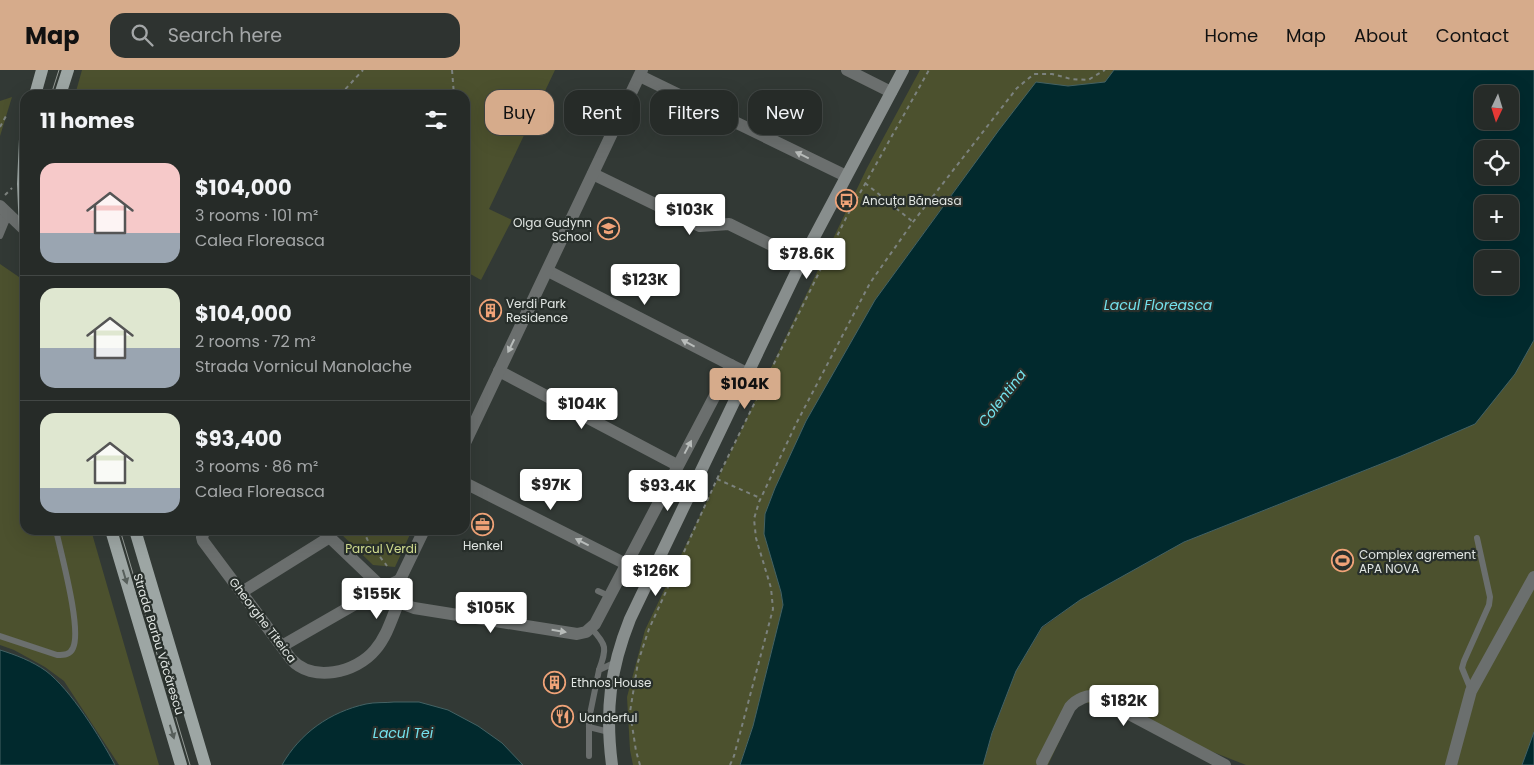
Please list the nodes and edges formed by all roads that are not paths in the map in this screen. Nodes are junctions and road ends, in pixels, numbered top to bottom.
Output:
1 (42, 70) edge
2 (68, 70) edge
3 (847, 70) edge
4 (903, 70) edge
5 (641, 73) edge
6 (36, 90) edge
7 (62, 90) edge
8 (891, 92) junction
9 (594, 174) junction
10 (846, 176) junction
11 (3, 214) edge
12 (20, 226) edge
13 (0, 236) edge
14 (802, 260) junction
15 (548, 270) junction
16 (731, 366) junction
17 (499, 371) junction
18 (746, 377) junction
19 (723, 379) junction
20 (470, 432) edge
21 (678, 465) junction
22 (470, 486) edge
23 (57, 535) edge
24 (112, 535) edge
25 (136, 535) edge
26 (204, 535) edge
27 (325, 535) edge
28 (327, 535) edge
29 (422, 535) edge
30 (1477, 538) dead end
31 (626, 564) junction
32 (1534, 577) edge
33 (242, 592) junction
34 (391, 595) junction
35 (591, 628) junction
36 (0, 636) edge
37 (282, 646) junction
38 (616, 662) junction
39 (599, 670) junction
40 (1472, 692) junction
41 (589, 727) junction
42 (609, 732) junction
43 (590, 756) dead end
44 (1042, 762) dead end
45 (181, 765) edge
46 (204, 765) edge
47 (612, 765) edge
48 (1225, 765) edge
49 (1452, 765) edge

1 - 6 main road
2 - 7 main road
3 - 8 street
4 - 8 main road
5 - 9 street
10 -> 5 street
8 - 10 main road
9 - 14 street
9 - 15 street
10 - 14 main road
11 - 12 street
11 - 13 lane
14 - 18 main road
16 -> 15 street
15 -> 17 street
16 - 18 street
16 - 19 street
17 - 20 street
17 - 21 street
18 - 19 street
18 - 38 main road
21 -> 19 street
21 - 31 street
31 -> 22 street
23 - 36 lane
24 -> 45 main road, Strada Barbu Văcărescu
25 - 46 main road, Strada Barbu Văcărescu
26 - 33 street, Gheorghe Titeica
27 - 33 street
28 - 34 street
29 - 34 street
30 - 40 lane
31 - 35 street
32 - 40 street
33 - 37 street, Gheorghe Titeica
34 -> 35 street
34 - 37 street
34 - 37 street, Gheorghe Titeica
35 - 39 lane
38 - 39 lane
38 - 42 main road
39 - 41 lane
40 - 49 street
41 - 42 lane
41 - 43 lane
42 - 47 main road
44 - 48 street

